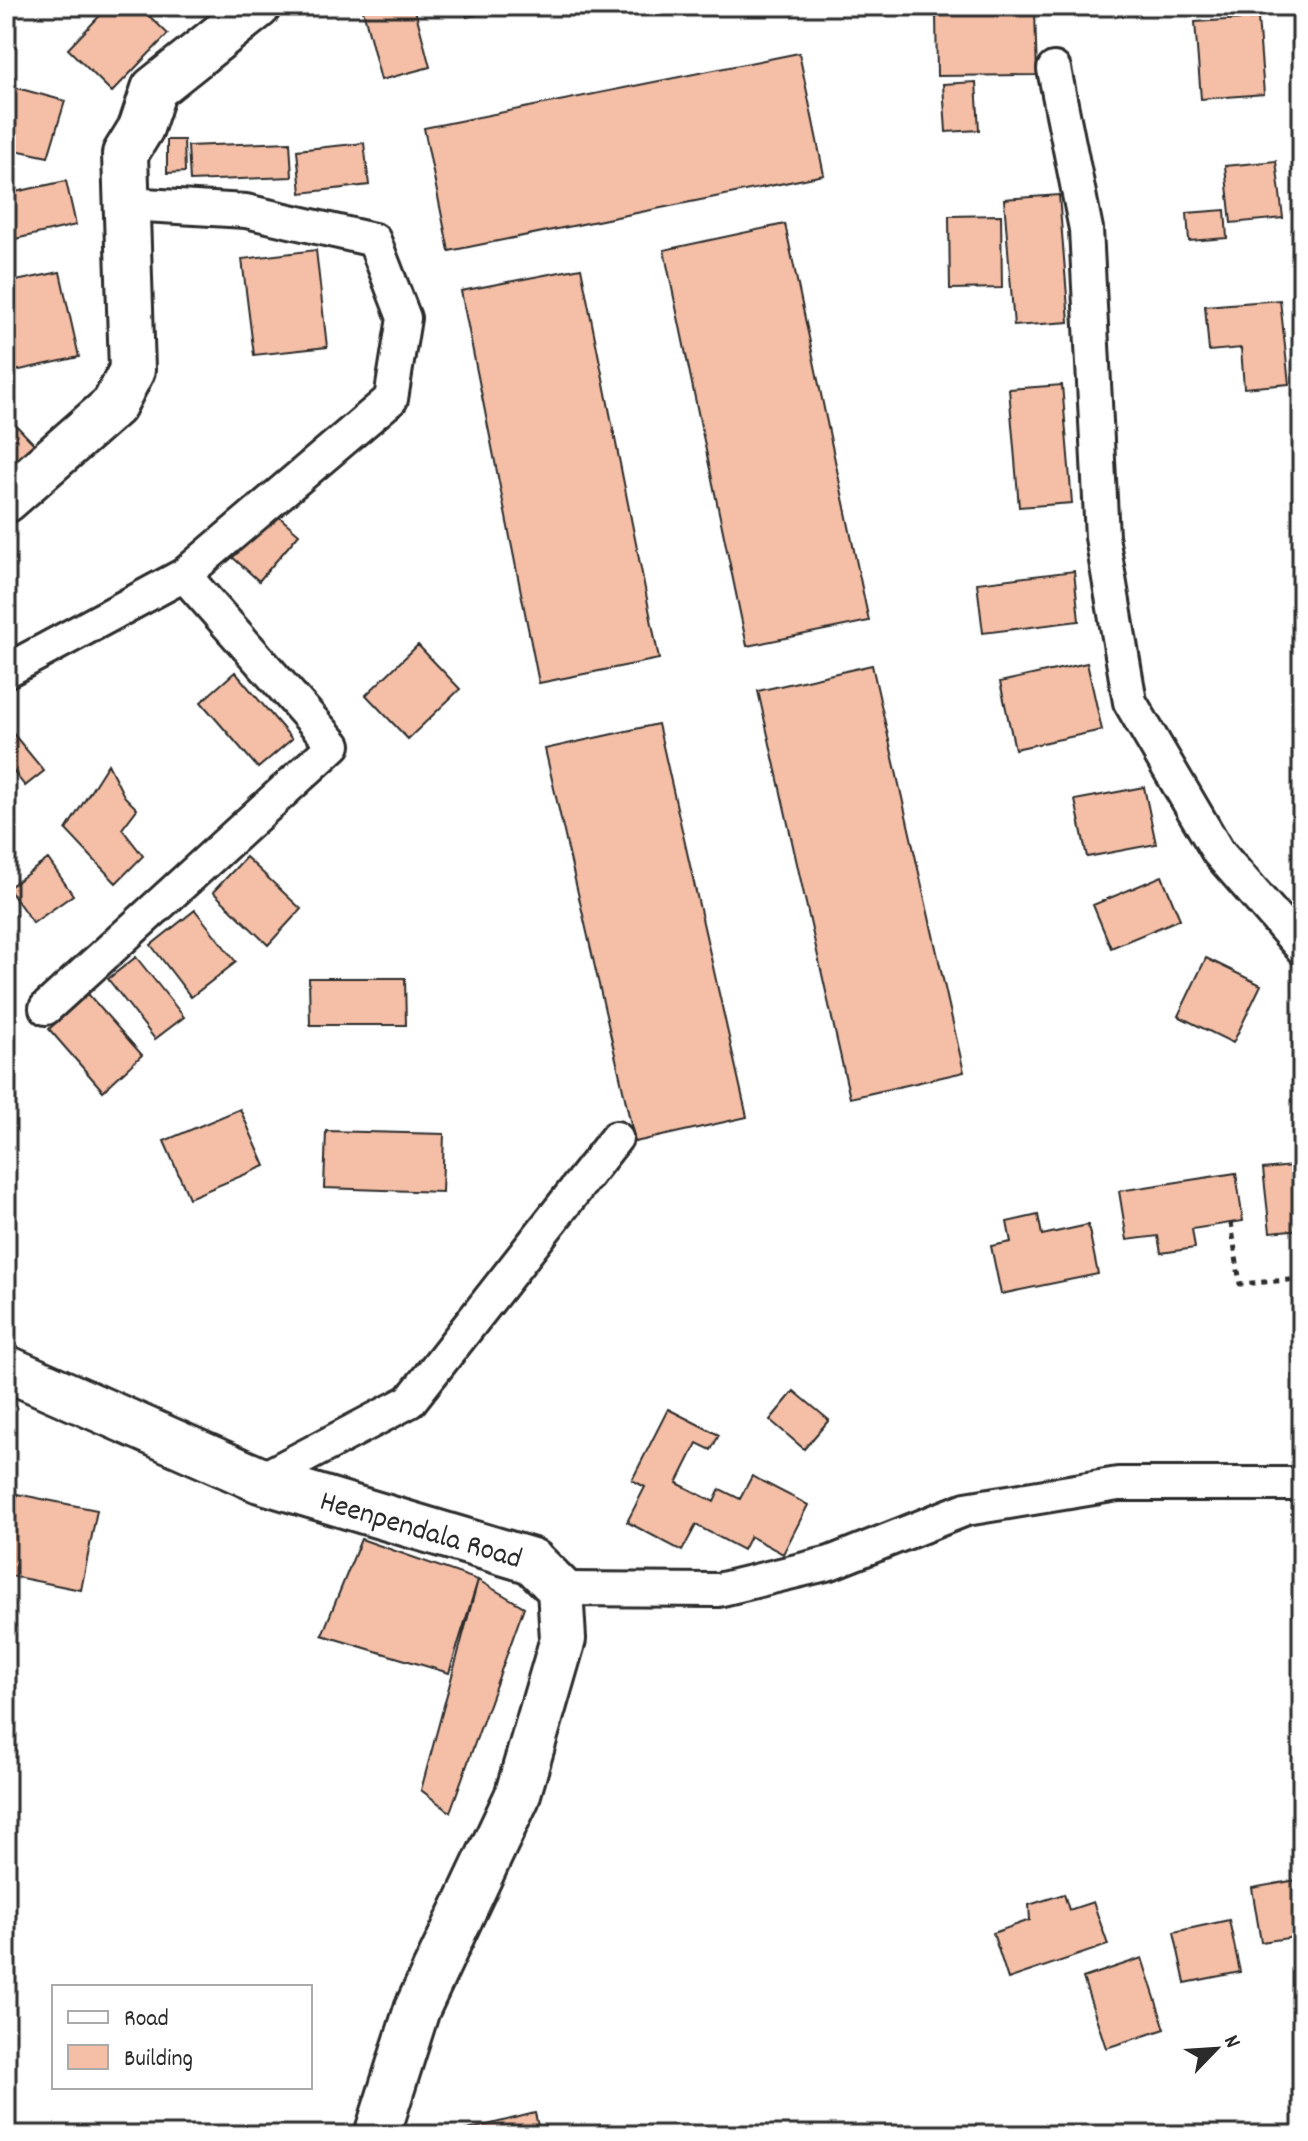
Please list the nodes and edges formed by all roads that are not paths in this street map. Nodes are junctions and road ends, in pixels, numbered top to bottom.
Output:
1 (258, 6) edge
2 (1054, 69) dead end
3 (127, 204) junction
4 (6, 500) edge
5 (184, 575) junction
6 (6, 671) edge
7 (1302, 948) edge
8 (46, 1008) dead end
9 (616, 1138) dead end
10 (6, 1368) edge
11 (260, 1480) junction
12 (1302, 1484) edge
13 (560, 1589) junction
14 (377, 2135) edge

1 - 3 street
2 - 7 street
3 - 4 street
3 - 5 street
5 - 6 street
5 - 8 street
9 - 11 street
10 - 11 street, Heenpendala Road
11 - 13 street, Heenpendala Road
12 - 13 street
13 - 14 street, Heenpendala Road

